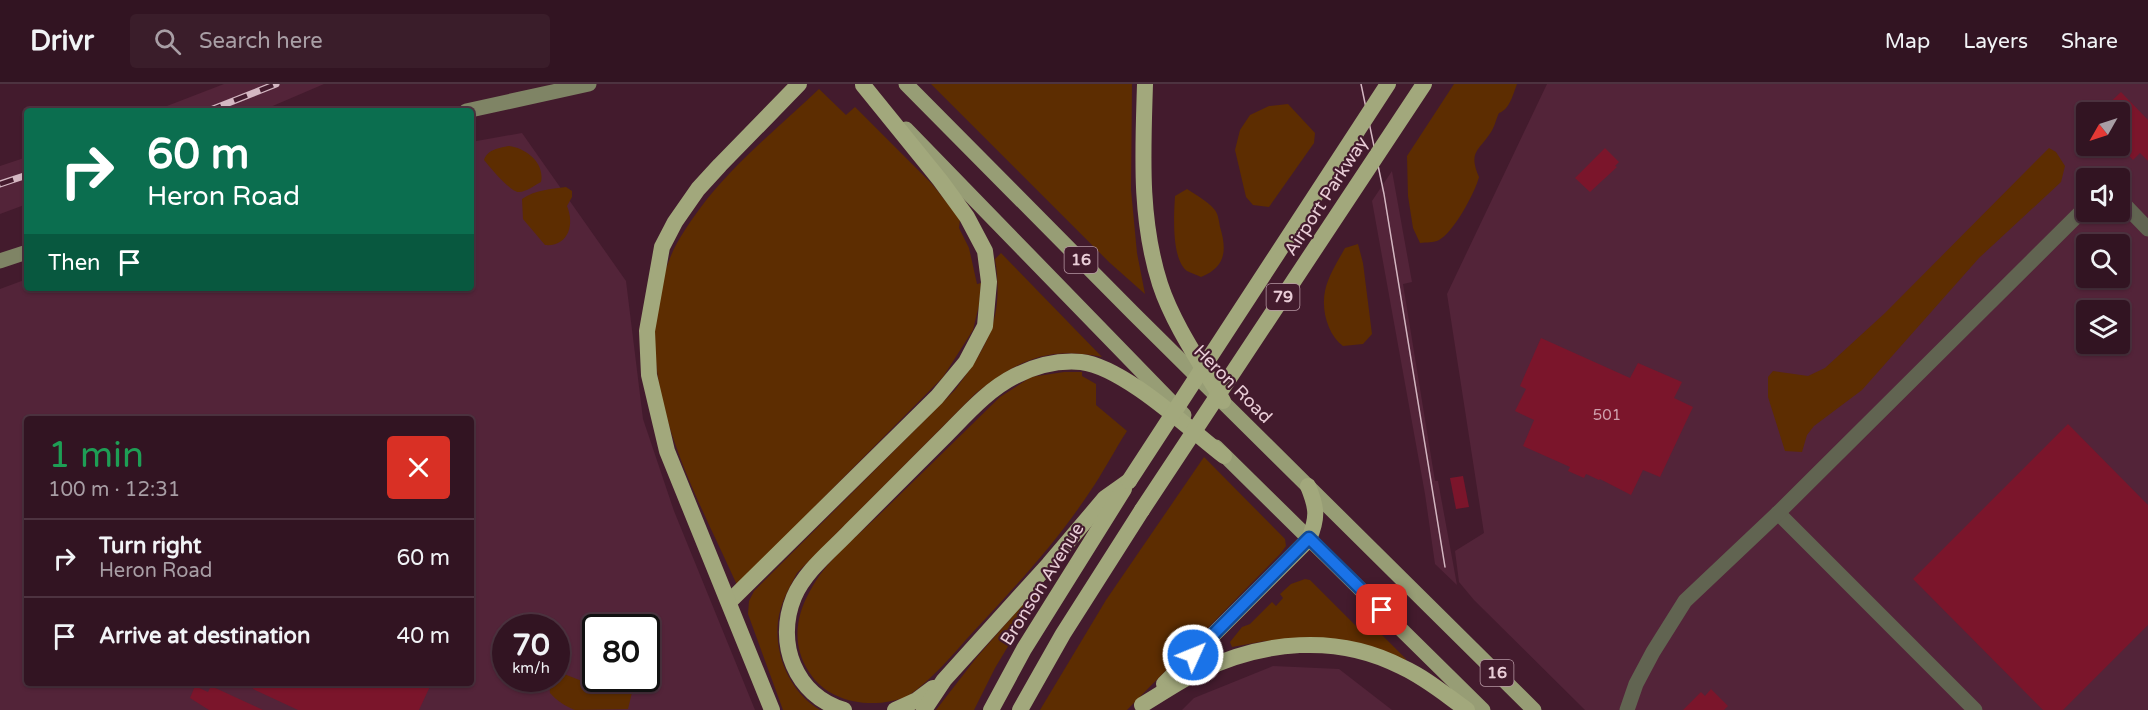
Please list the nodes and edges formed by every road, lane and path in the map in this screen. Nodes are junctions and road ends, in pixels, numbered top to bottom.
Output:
1 (543, 84) edge
2 (590, 84) edge
3 (799, 84) edge
4 (862, 84) edge
5 (906, 84) edge
6 (1145, 84) edge
7 (1388, 84) edge
8 (1424, 84) edge
9 (506, 101) junction
10 (474, 109) edge
11 (2130, 210) edge
12 (2076, 217) edge
13 (2148, 229) edge
14 (24, 253) edge
15 (0, 261) edge
16 (1223, 401) junction
17 (1224, 456) junction
18 (1129, 481) junction
19 (1308, 486) junction
20 (1778, 513) junction
21 (1309, 538) junction
22 (729, 602) junction
23 (944, 680) junction
24 (1140, 707) edge
25 (772, 710) edge
26 (844, 710) edge
27 (895, 710) edge
28 (924, 710) edge
29 (991, 710) edge
30 (1020, 710) edge
31 (1467, 710) edge
32 (1483, 710) edge
33 (1534, 710) edge
34 (1627, 710) edge
35 (1975, 710) edge

1 - 9 main road
2 - 9 main road
3 - 22 highway
4 - 17 main road, 16
4 - 22 highway
5 - 16 main road, Heron Road / 16
6 - 16 highway
7 - 18 highway, Airport Parkway / 79, bridge
8 - 30 highway, Airport Parkway / 79, bridge
9 - 10 main road
11 - 13 street
12 - 20 street
14 - 15 main road
16 - 19 main road, Heron Road / 16
17 - 21 main road, 16
17 - 26 highway
18 - 23 highway
18 - 29 highway, Bronson Avenue / 79
19 - 21 highway
19 - 33 main road, Heron Road / 16
20 - 34 street
20 - 35 street
21 - 24 highway
21 - 32 main road, 16
22 - 25 highway
23 - 27 highway
23 - 28 highway
24 - 31 highway

